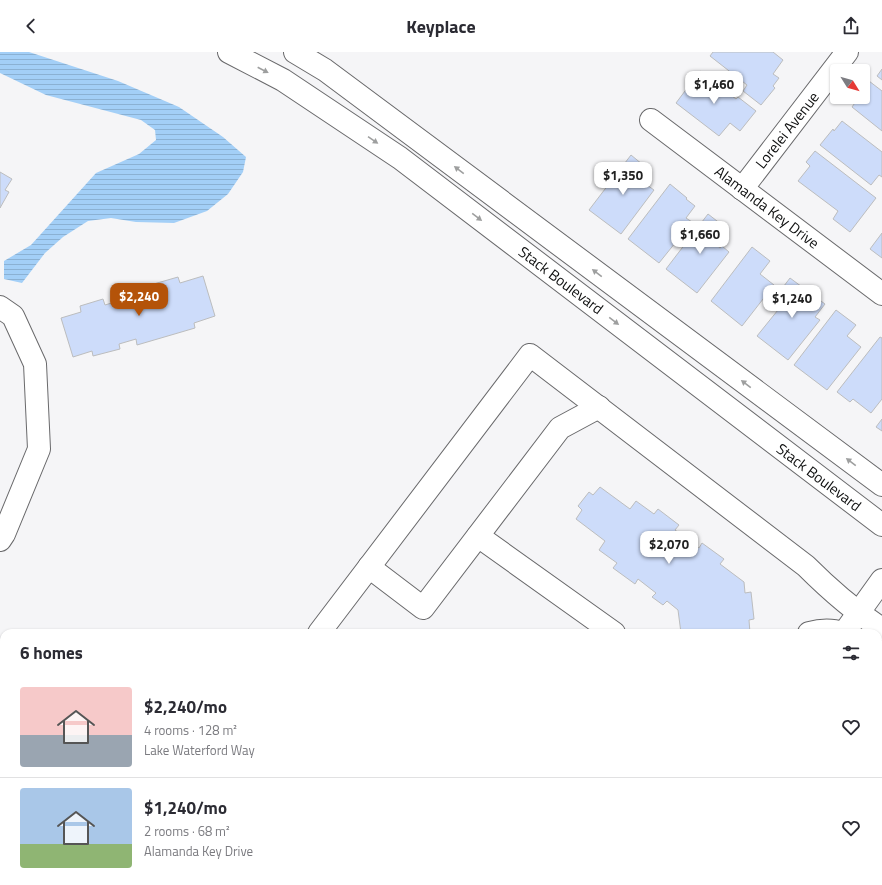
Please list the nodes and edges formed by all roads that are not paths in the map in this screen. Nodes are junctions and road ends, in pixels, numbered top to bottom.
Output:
1 (229, 52) edge
2 (296, 52) edge
3 (847, 52) edge
4 (651, 120) dead end
5 (742, 189) junction
6 (882, 294) edge
7 (0, 306) edge
8 (598, 407) junction
9 (882, 485) edge
10 (882, 525) edge
11 (478, 536) junction
12 (0, 540) edge
13 (369, 567) junction
14 (882, 580) edge
15 (858, 613) junction
16 (322, 629) edge
17 (608, 629) edge
18 (846, 629) edge
19 (880, 629) edge

1 -> 10 street, Stack Boulevard
9 -> 2 street, Stack Boulevard
3 - 5 street, Lorelei Avenue
4 - 5 street, Alamanda Key Drive
5 - 6 street, Alamanda Key Drive
7 - 12 street
8 - 11 street
8 - 13 street
8 - 15 street
11 - 13 street
11 - 17 street
13 - 16 street
14 - 15 street
15 - 18 street
15 - 19 street

